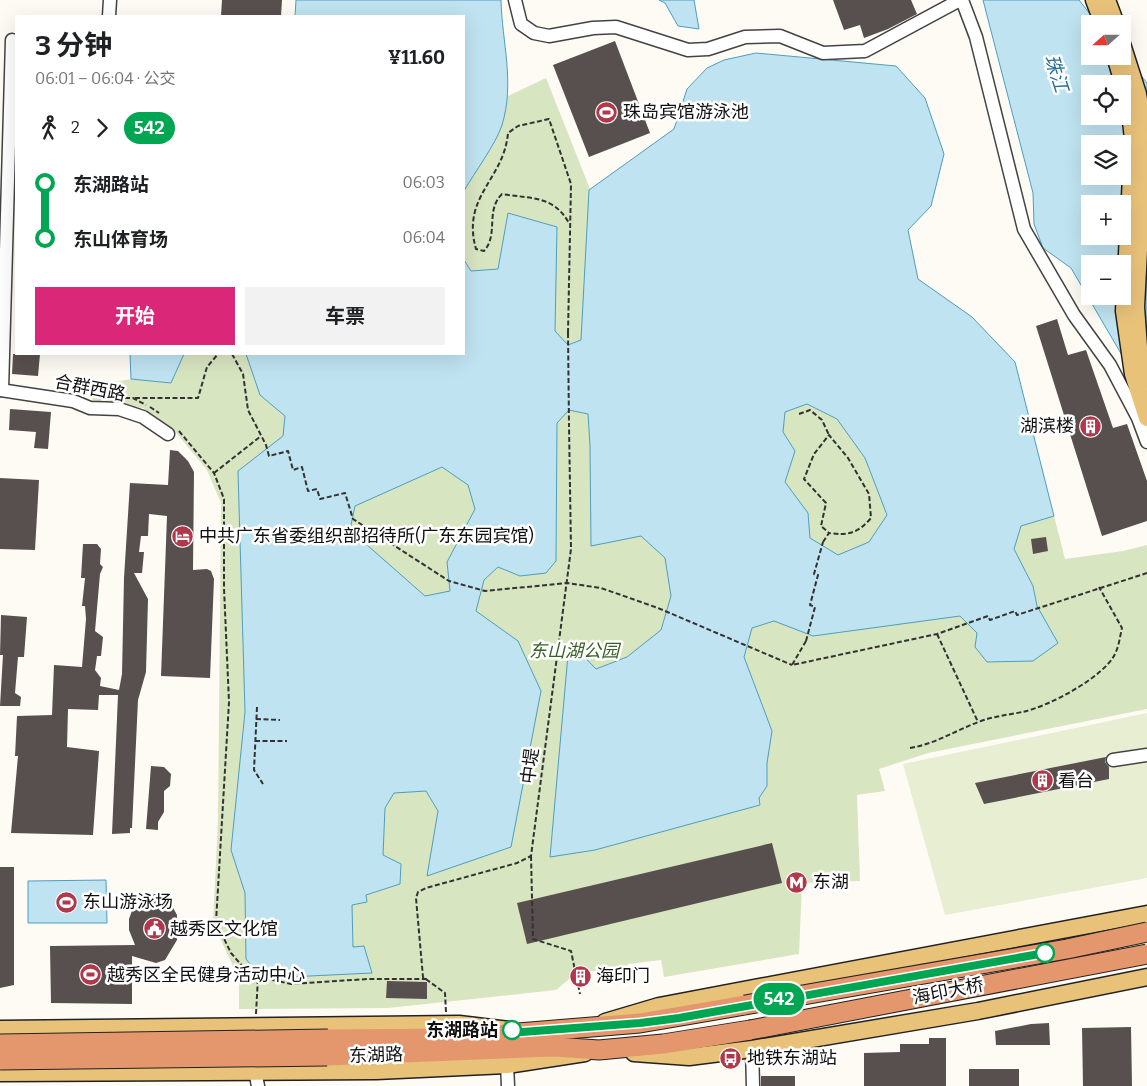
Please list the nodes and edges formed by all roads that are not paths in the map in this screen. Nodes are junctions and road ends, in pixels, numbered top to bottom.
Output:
1 (110, 0) edge
2 (515, 0) edge
3 (961, 0) edge
4 (109, 15) edge
5 (10, 40) edge
6 (1118, 65) edge
7 (1129, 65) edge
8 (1147, 383) edge
9 (1, 390) edge
10 (1147, 418) edge
11 (171, 430) road end
12 (1147, 442) edge
13 (1147, 755) edge
14 (1114, 760) dead end
15 (1147, 914) edge
16 (1147, 932) edge
17 (1147, 954) edge
18 (1147, 977) edge
19 (745, 1005) joint
20 (594, 1026) junction
21 (57, 1027) junction
22 (0, 1029) edge
23 (522, 1032) junction
24 (751, 1040) junction
25 (0, 1044) edge
26 (328, 1048) junction
27 (599, 1050) junction
28 (0, 1060) edge
29 (507, 1065) junction
30 (0, 1074) edge
31 (56, 1074) junction
32 (256, 1079) edge
33 (508, 1086) edge
34 (753, 1086) edge

1 - 4 street
2 - 3 street
3 - 12 street
5 - 9 street
6 - 10 main road
7 - 8 main road
9 - 11 street, 合群西路
13 - 14 street
15 - 20 main road
16 - 19 highway, 海印大桥, bridge
17 - 24 highway, 海印大桥, bridge
18 - 24 main road
19 - 20 highway, 东湖路
20 - 23 highway, 东湖路
21 - 22 main road
21 - 23 main road
21 - 31 main road
23 - 26 highway, 东湖路
24 - 27 highway, 东湖路
24 - 34 street
25 - 26 highway, 东湖路, bridge
26 - 27 highway, 东湖路
26 - 28 highway, 东湖路, bridge
27 - 29 main road
29 - 32 main road
29 - 33 street
30 - 31 main road
31 - 32 main road

